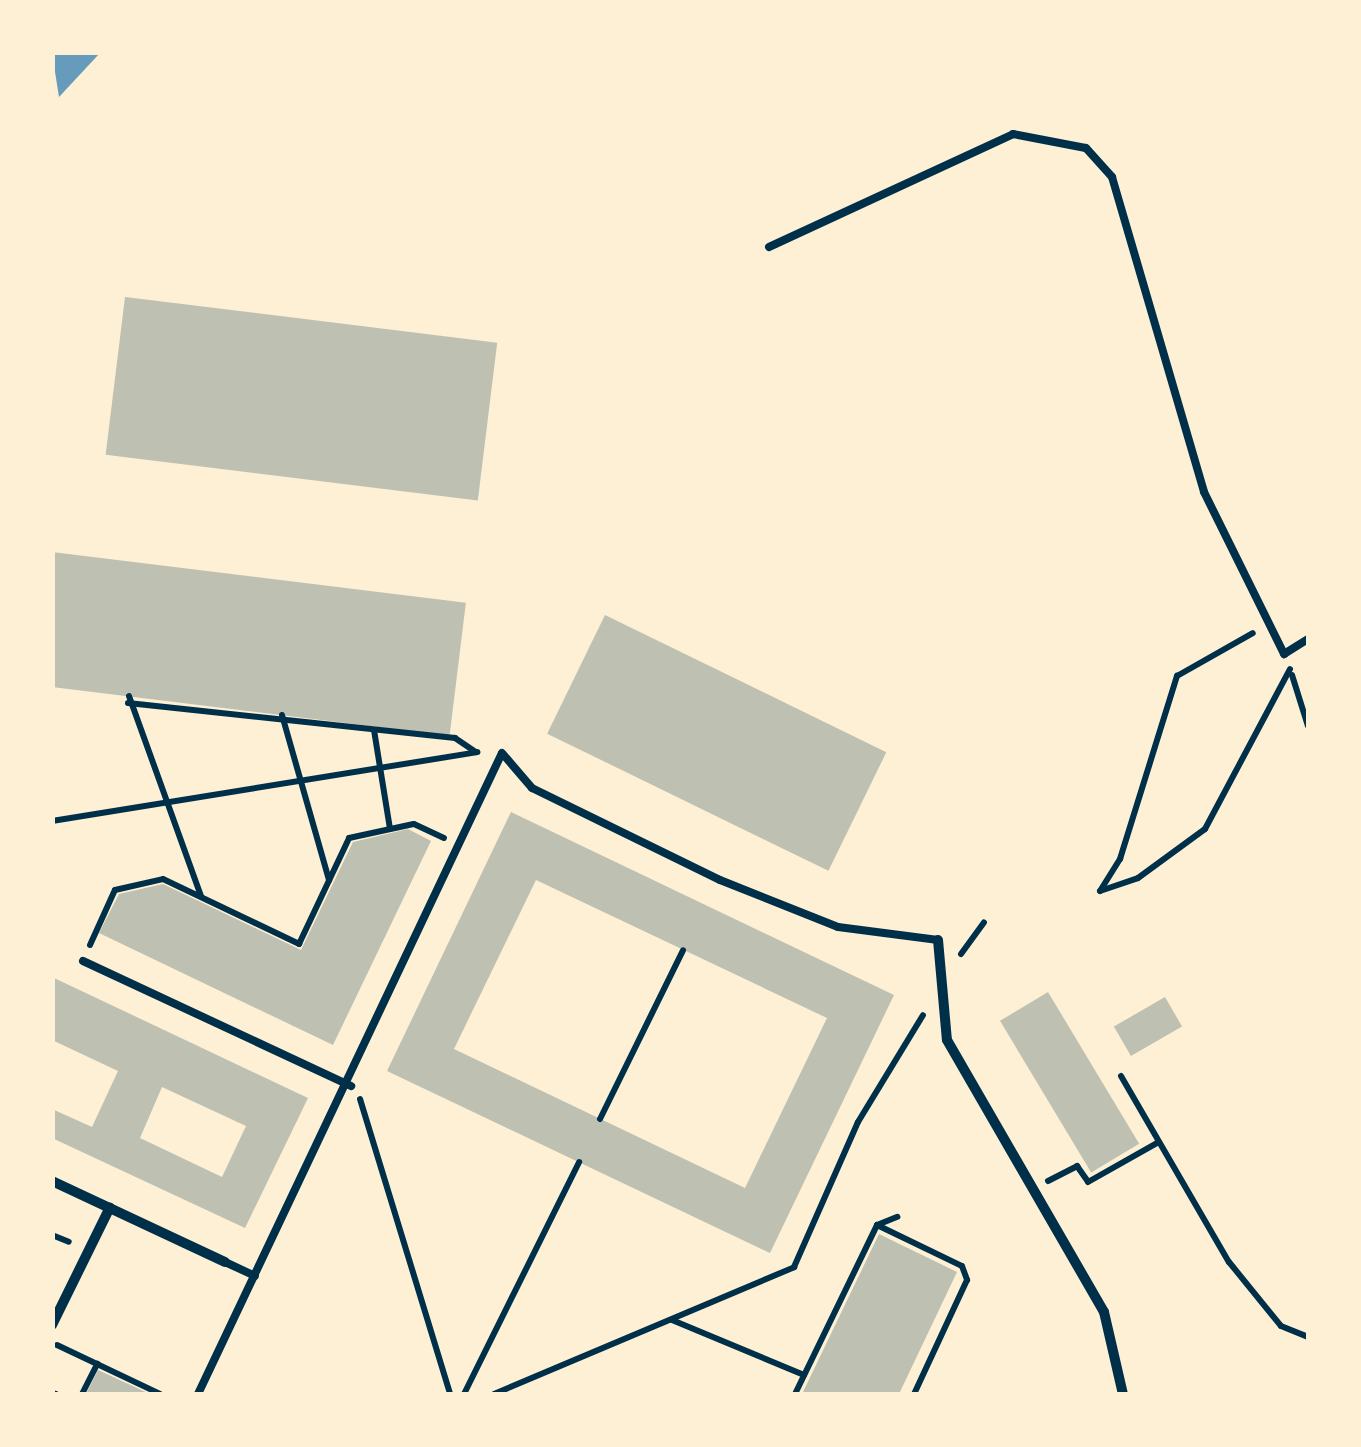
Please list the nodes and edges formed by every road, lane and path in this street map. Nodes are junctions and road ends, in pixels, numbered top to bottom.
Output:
1 (769, 247) dead end
2 (1272, 629) junction
3 (1308, 640) edge
4 (1284, 654) junction
5 (1292, 676) junction
6 (282, 718) junction
7 (1308, 726) edge
8 (374, 730) junction
9 (455, 738) dead end
10 (477, 752) dead end
11 (380, 768) junction
12 (298, 781) junction
13 (164, 803) junction
14 (52, 820) edge
15 (390, 829) junction
16 (460, 846) junction
17 (329, 880) junction
18 (202, 896) junction
19 (938, 940) joint
20 (683, 950) dead end
21 (82, 961) joint
22 (944, 979) junction
23 (1120, 1076) dead end
24 (351, 1086) junction
25 (600, 1119) dead end
26 (1159, 1142) junction
27 (579, 1162) dead end
28 (1077, 1166) dead end
29 (52, 1181) edge
30 (110, 1208) junction
31 (897, 1217) dead end
32 (877, 1224) junction
33 (225, 1262) joint
34 (255, 1276) junction
35 (671, 1320) junction
36 (52, 1325) edge
37 (1308, 1337) edge
38 (52, 1343) edge
39 (97, 1364) junction
40 (804, 1375) junction
41 (82, 1394) edge
42 (160, 1394) edge
43 (198, 1394) edge
44 (450, 1394) edge
45 (464, 1394) edge
46 (494, 1394) edge
47 (795, 1394) edge
48 (914, 1394) edge
49 (1123, 1394) edge

1 - 2 lane
2 - 4 lane
2 - 5 path
3 - 4 lane
4 - 5 path
5 - 7 path
6 - 8 path
6 - 12 path
6 - 13 path
8 - 9 path
8 - 11 path
10 - 11 path
11 - 12 path
11 - 15 path
12 - 13 path
12 - 17 path
13 - 14 path
13 - 18 path
15 - 16 path
15 - 17 path
16 - 19 lane
16 - 24 lane
17 - 18 path
18 - 21 path
19 - 22 street
20 - 25 path
21 - 24 lane
22 - 35 path
22 - 49 street
23 - 26 path
24 - 34 lane
24 - 44 path
26 - 28 path
26 - 37 path
27 - 45 path
29 - 30 street
30 - 33 street
30 - 36 street
31 - 32 path
32 - 40 path
32 - 48 path
33 - 34 lane
34 - 43 lane
35 - 40 path
35 - 46 path
38 - 39 path
39 - 41 path
39 - 42 path
40 - 47 path

